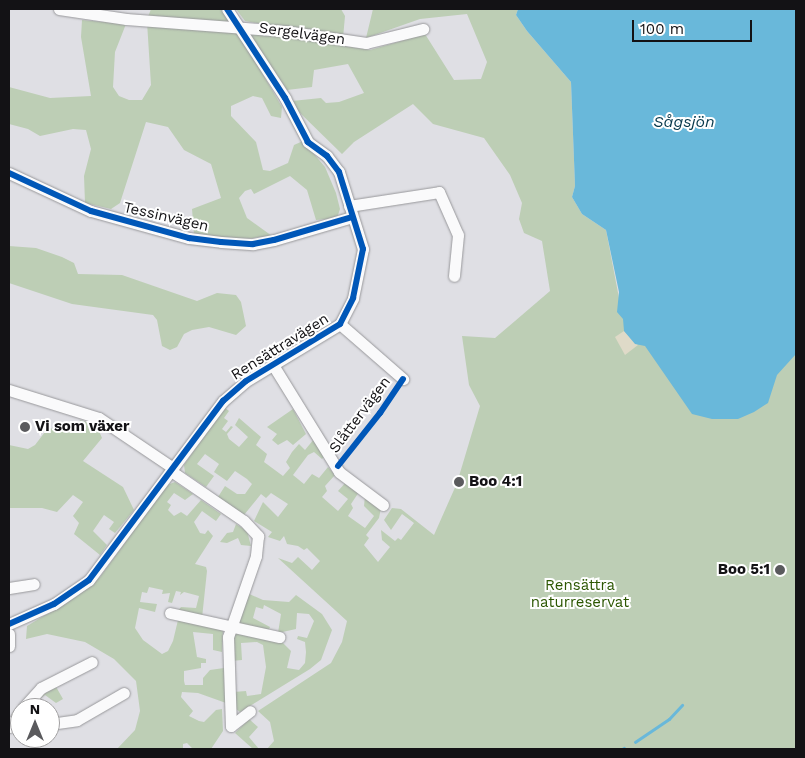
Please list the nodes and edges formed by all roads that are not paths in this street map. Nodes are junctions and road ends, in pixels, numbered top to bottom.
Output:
1 (59, 9) edge
2 (227, 9) edge
3 (239, 26) junction
4 (423, 29) dead end
5 (9, 173) edge
6 (351, 211) junction
7 (454, 276) dead end
8 (340, 324) junction
9 (273, 365) junction
10 (402, 379) dead end
11 (9, 390) edge
12 (172, 470) junction
13 (383, 505) dead end
14 (34, 584) dead end
15 (9, 588) edge
16 (170, 613) dead end
17 (9, 624) edge
18 (231, 628) junction
19 (9, 634) edge
20 (279, 637) dead end
21 (9, 646) edge
22 (92, 662) dead end
23 (124, 693) dead end
24 (33, 698) edge
25 (250, 711) dead end
26 (60, 723) edge

1 - 3 street, Sergelvägen
2 - 3 street, Rensättravägen
3 - 4 street, Sergelvägen
3 - 6 street, Rensättravägen
5 - 6 street, Tessinvägen
6 - 7 street, Tessinvägen
6 - 8 street, Rensättravägen
8 - 9 street, Rensättravägen
8 - 10 street, Slåttervägen
9 - 12 street, Rensättravägen
9 - 13 street
11 - 12 street
12 - 17 street, Rensättravägen
12 - 18 street
14 - 15 street
16 - 18 street
18 - 20 street
18 - 25 street
19 - 21 street
22 - 24 street
23 - 26 street

